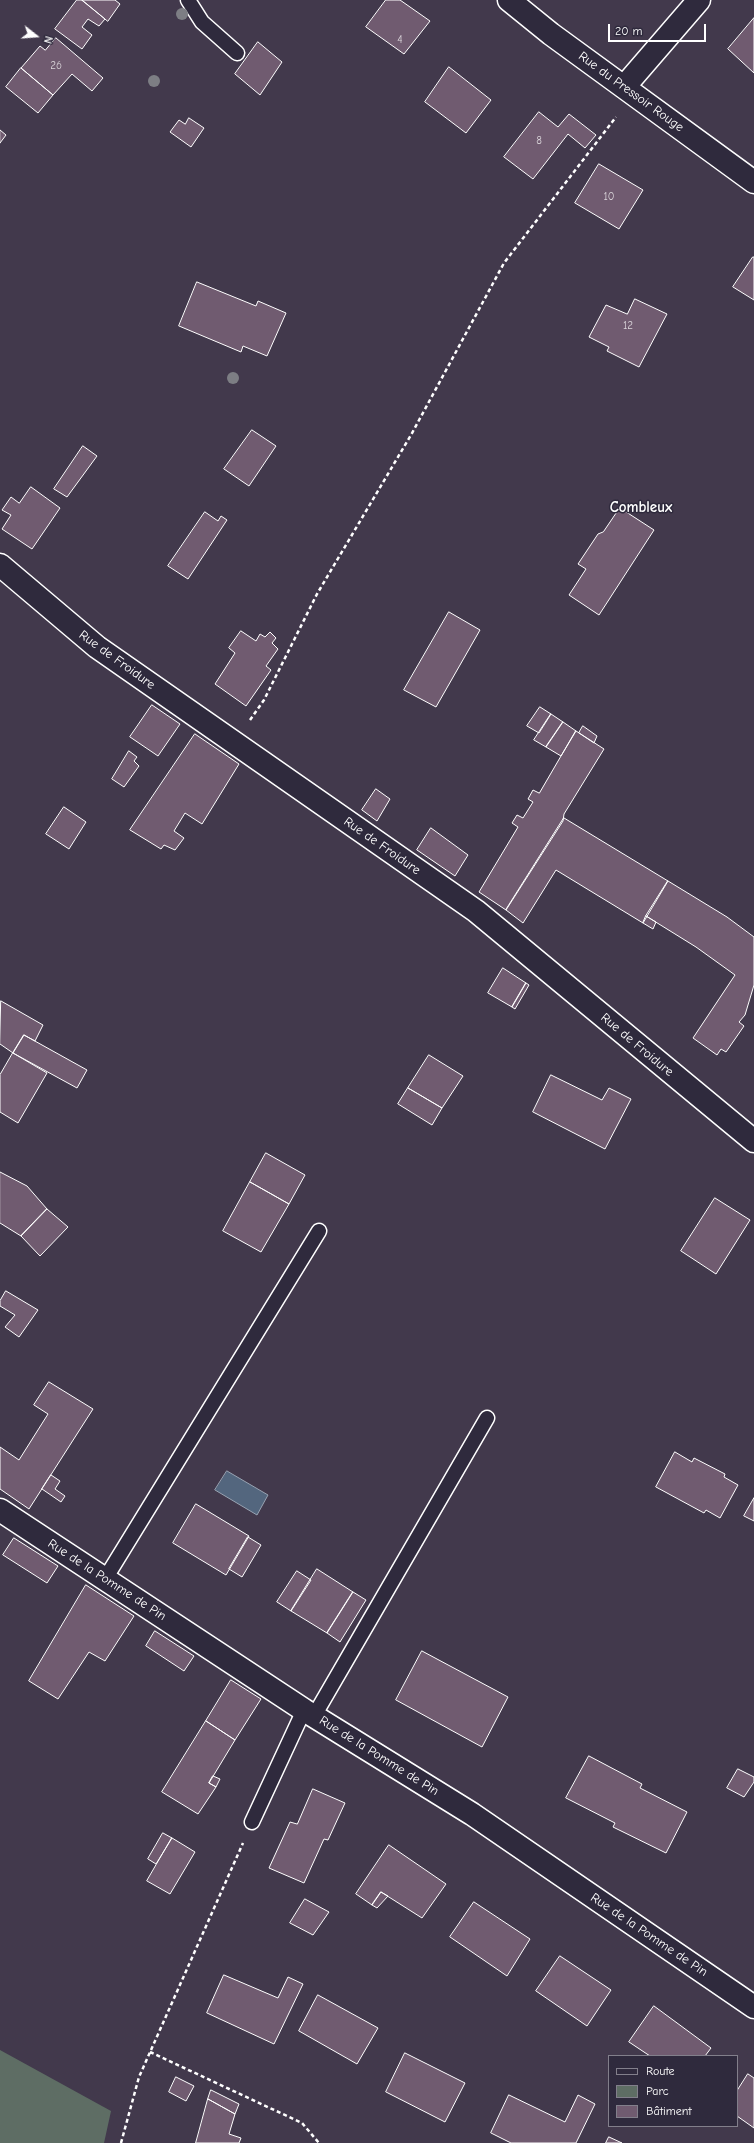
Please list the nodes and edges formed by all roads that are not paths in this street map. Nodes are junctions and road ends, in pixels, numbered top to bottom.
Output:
1 (188, 0) edge
2 (508, 0) edge
3 (699, 0) edge
4 (237, 53) dead end
5 (628, 90) junction
6 (754, 182) edge
7 (0, 565) edge
8 (754, 1141) edge
9 (319, 1231) dead end
10 (487, 1418) dead end
11 (0, 1510) edge
12 (105, 1579) junction
13 (309, 1713) junction
14 (252, 1822) road end
15 (754, 2007) edge

1 - 4 lane
2 - 5 street, Rue du Pressoir Rouge
3 - 5 street
5 - 6 street, Rue du Pressoir Rouge
7 - 8 street, Rue de Froidure
9 - 12 lane
10 - 13 lane
11 - 12 street, Rue de la Pomme de Pin
12 - 13 street, Rue de la Pomme de Pin
13 - 14 lane
13 - 15 street, Rue de la Pomme de Pin

